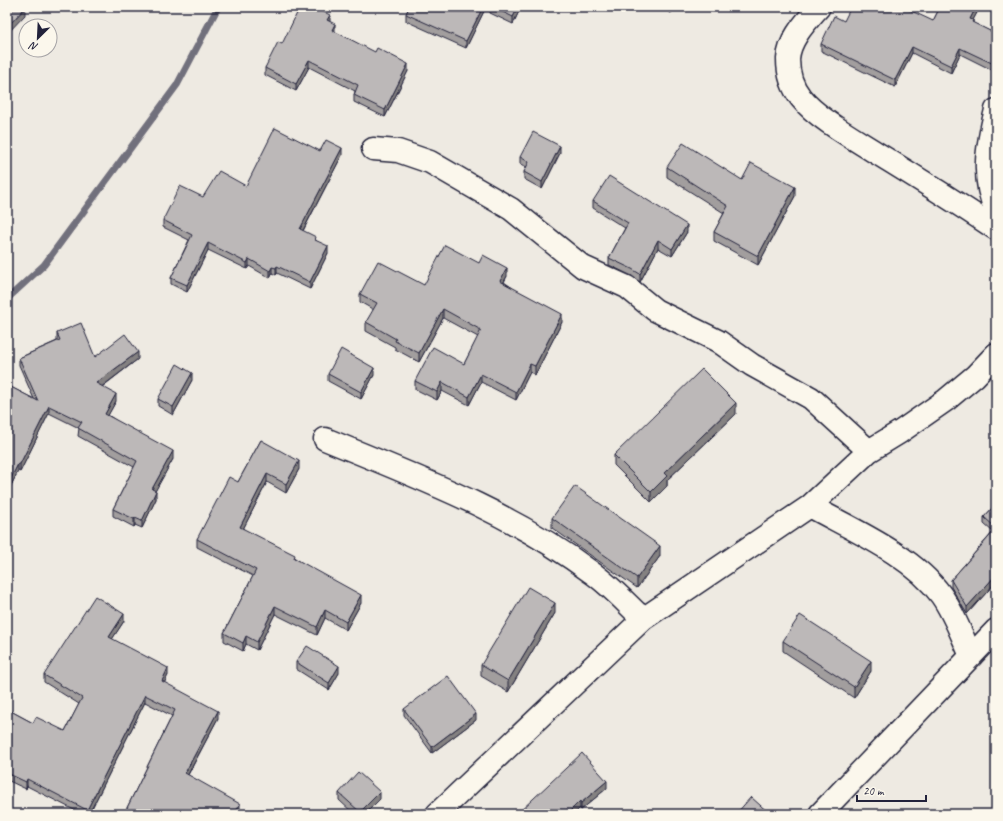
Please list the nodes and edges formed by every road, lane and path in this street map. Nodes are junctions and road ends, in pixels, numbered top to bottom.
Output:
1 (819, 7) edge
2 (996, 110) edge
3 (373, 149) dead end
4 (996, 212) edge
5 (996, 229) edge
6 (996, 354) edge
7 (325, 438) dead end
8 (869, 451) junction
9 (810, 506) junction
10 (643, 619) junction
11 (996, 630) edge
12 (971, 656) junction
13 (437, 814) edge
14 (820, 814) edge

1 - 5 street
2 - 4 street
3 - 8 street
6 - 8 street
7 - 10 street
8 - 9 street
9 - 10 street
9 - 12 street
10 - 13 street
11 - 12 street
12 - 14 street

